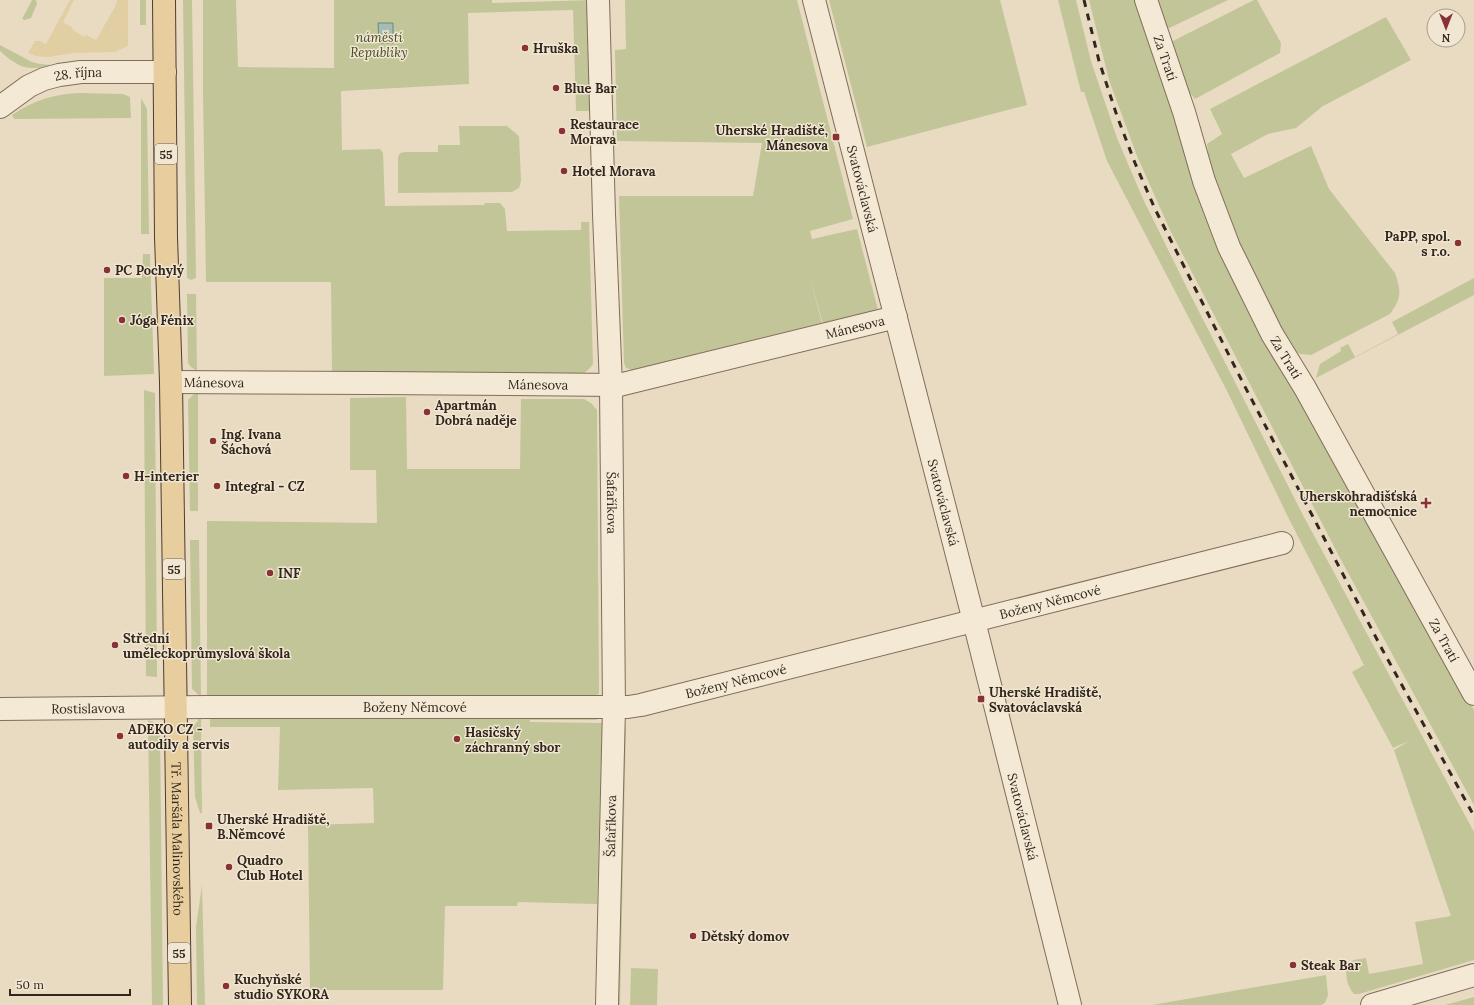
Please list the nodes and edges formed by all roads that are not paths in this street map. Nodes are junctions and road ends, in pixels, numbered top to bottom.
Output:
1 (164, 0) edge
2 (598, 0) edge
3 (814, 0) edge
4 (1146, 0) edge
5 (165, 72) junction
6 (0, 107) edge
7 (896, 317) junction
8 (171, 382) junction
9 (611, 386) junction
10 (1282, 543) dead end
11 (974, 621) junction
12 (1474, 694) edge
13 (614, 707) junction
14 (176, 708) junction
15 (0, 709) edge
16 (1474, 975) edge
17 (180, 1005) edge
18 (607, 1005) edge
19 (1070, 1005) edge
20 (1372, 1005) edge

1 - 5 main road, Tř. Maršála Malinovského / 55
2 - 9 street, Šafaříkova
3 - 7 street, Svatováclavská
4 - 12 street, Za Tratí
5 - 6 street, 28. října
5 - 8 main road, Tř. Maršála Malinovského / 55
7 - 9 street, Mánesova
7 - 11 street, Svatováclavská
8 - 9 street, Mánesova
8 - 14 main road, Tř. Maršála Malinovského / 55
9 - 13 street, Šafaříkova
10 - 11 street, Boženy Němcové
11 - 13 street, Boženy Němcové
11 - 19 street, Svatováclavská
13 - 14 street, Boženy Němcové
13 - 18 street, Šafaříkova
14 - 15 street, Rostislavova
14 - 17 main road, Tř. Maršála Malinovského / 55
16 - 20 street

